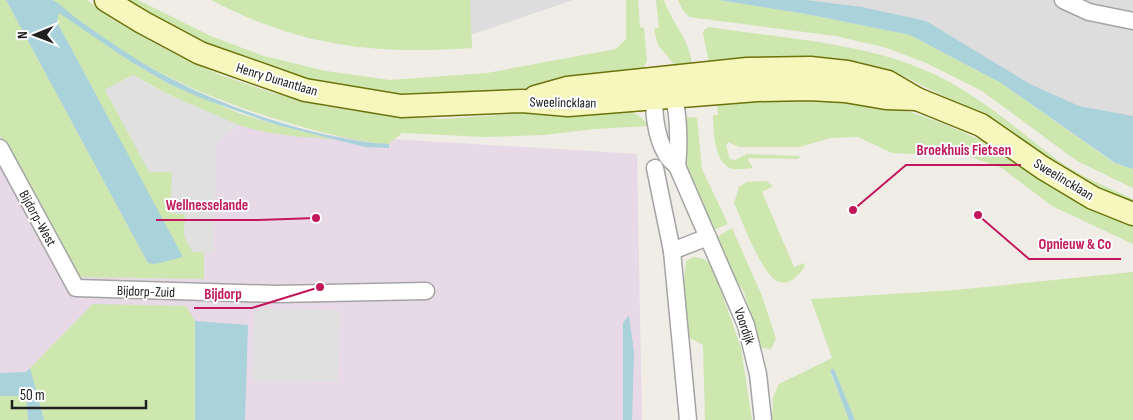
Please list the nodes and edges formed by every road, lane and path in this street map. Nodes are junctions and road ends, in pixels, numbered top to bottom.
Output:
1 (106, 0) edge
2 (1063, 0) edge
3 (1133, 21) edge
4 (661, 77) junction
5 (664, 98) junction
6 (917, 99) junction
7 (522, 101) junction
8 (0, 148) edge
9 (655, 168) dead end
10 (1133, 214) edge
11 (708, 237) junction
12 (672, 251) junction
13 (76, 288) joint
14 (426, 291) dead end
15 (688, 420) edge
16 (763, 420) edge

1 - 7 main road, Henry Dunantlaan
2 - 3 street
4 - 5 street, Voordijk
4 - 6 main road, Sweelincklaan
4 - 7 main road, Sweelincklaan
5 - 6 main road, Sweelincklaan
5 - 7 main road, Sweelincklaan
5 - 11 street, Voordijk
6 - 10 main road, Sweelincklaan
8 - 13 street, Bijdorp-West
9 - 12 street
11 - 12 street
11 - 16 street, Voordijk
12 - 15 street
13 - 14 street, Bijdorp-Zuid

